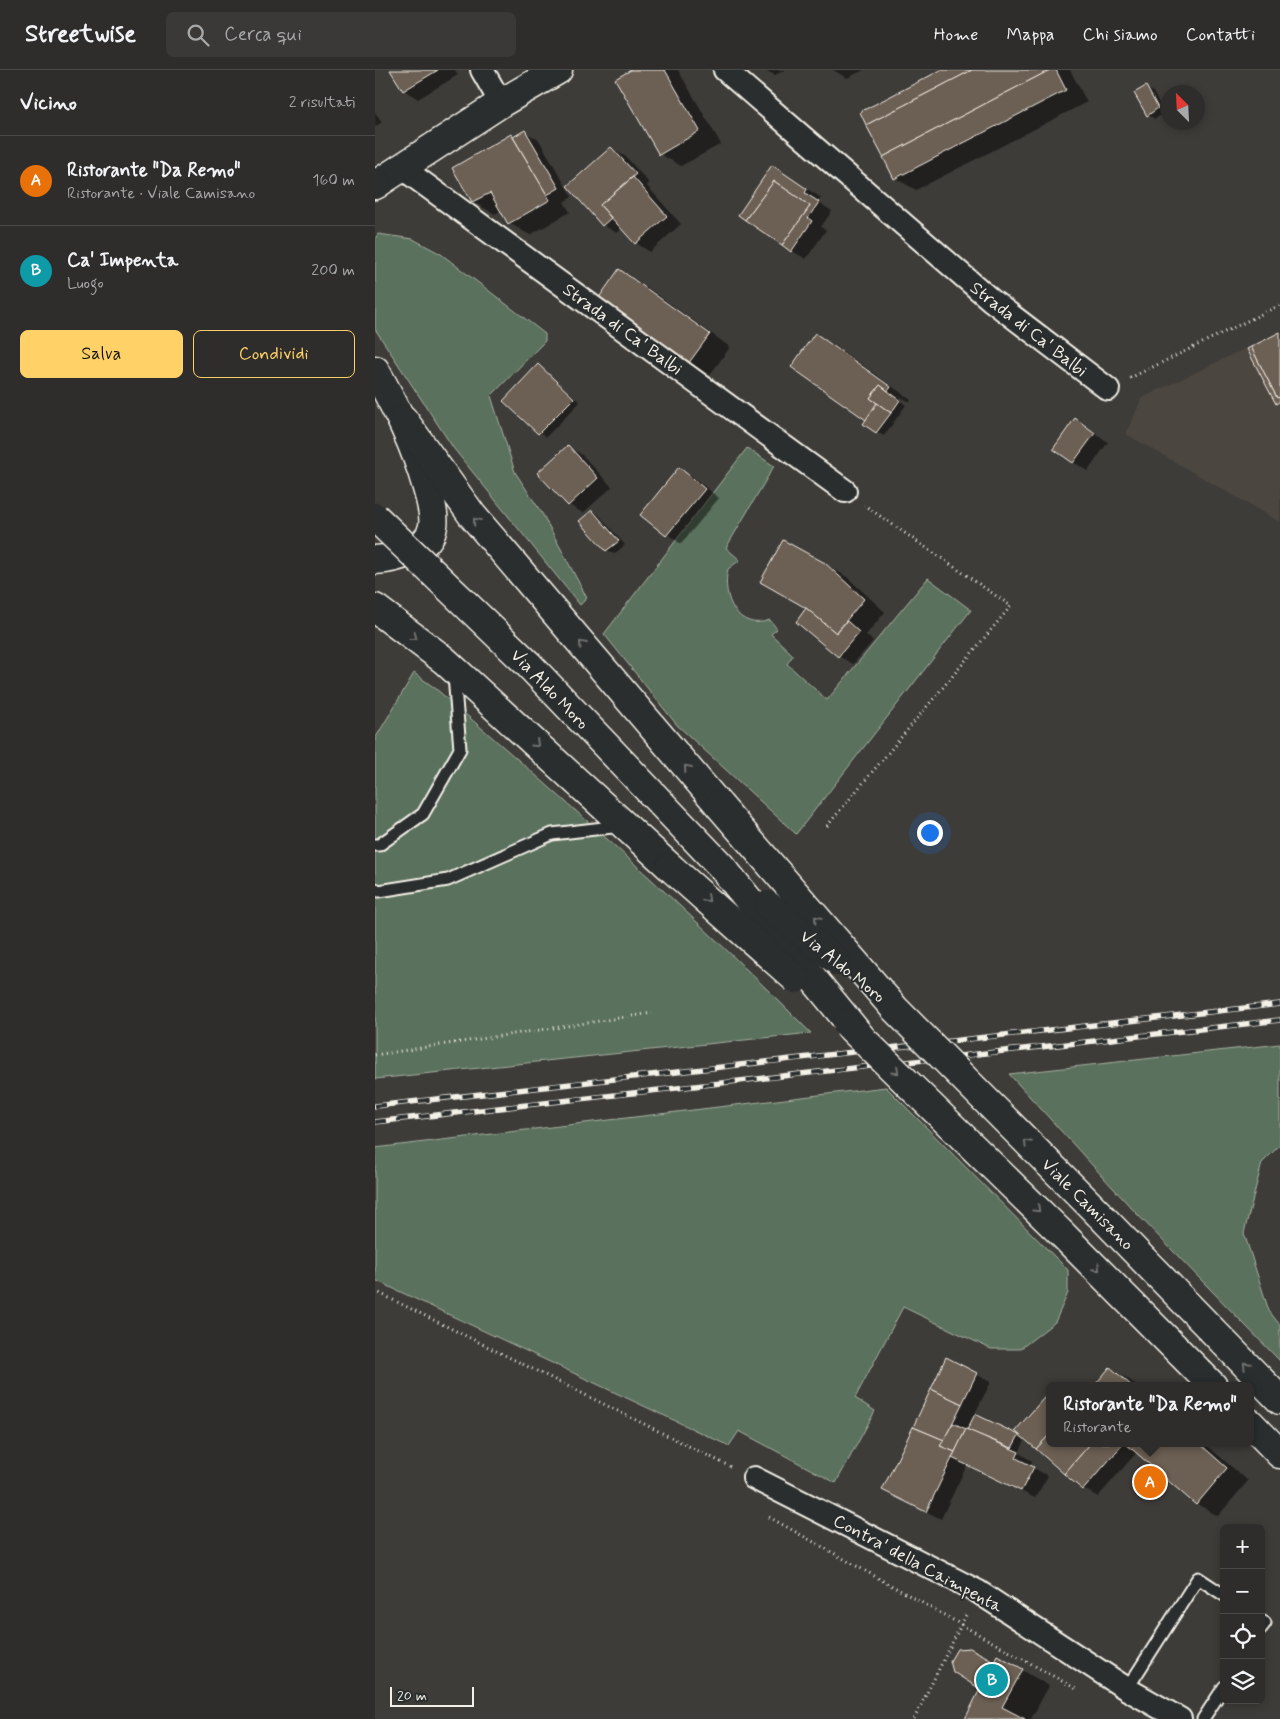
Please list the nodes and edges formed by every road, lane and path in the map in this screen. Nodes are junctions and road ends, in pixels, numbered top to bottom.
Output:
1 (482, 70) edge
2 (558, 70) edge
3 (725, 70) edge
4 (501, 103) junction
5 (401, 167) junction
6 (375, 185) edge
7 (1280, 305) edge
8 (375, 370) edge
9 (1108, 390) joint
10 (403, 419) junction
11 (845, 491) joint
12 (375, 517) edge
13 (375, 560) edge
14 (375, 608) edge
15 (453, 668) junction
16 (625, 826) junction
17 (827, 826) dead end
18 (375, 845) edge
19 (721, 866) junction
20 (375, 889) edge
21 (895, 1009) junction
22 (652, 1013) dead end
23 (861, 1037) junction
24 (375, 1055) edge
25 (375, 1291) edge
26 (1209, 1382) edge
27 (1280, 1400) edge
28 (1254, 1427) edge
29 (1280, 1454) edge
30 (754, 1478) junction
31 (977, 1591) junction
32 (1220, 1592) edge
33 (961, 1626) junction
34 (1127, 1689) junction
35 (1080, 1691) dead end
36 (1220, 1693) edge
37 (914, 1719) edge
38 (1180, 1719) edge
39 (1203, 1719) edge

1 - 4 street
2 - 4 main road
3 - 9 street, Strada di Ca' Balbi
4 - 5 main road
5 - 6 main road
5 - 11 street, Strada di Ca' Balbi
7 - 9 path
8 - 10 main road
10 - 13 main road
21 -> 10 main road, bridge
11 - 17 path
12 - 19 main road, Via Aldo Moro, bridge
14 -> 15 main road
15 -> 16 main road
15 - 18 lane
16 - 20 lane
16 -> 23 main road, bridge
19 - 21 main road, Via Aldo Moro, bridge
19 - 23 main road, Via Aldo Moro, bridge
27 -> 21 main road, Viale Camisano, bridge
22 - 24 path
23 -> 26 main road, bridge
25 - 30 path
28 - 29 main road
30 - 31 street, Contra' della Caimpenta
30 - 33 path
31 - 33 path
31 - 34 street, Contra' della Caimpenta
32 - 34 lane
33 - 35 path
33 - 37 path
34 - 38 street, Contra' della Caimpenta
36 - 39 lane

